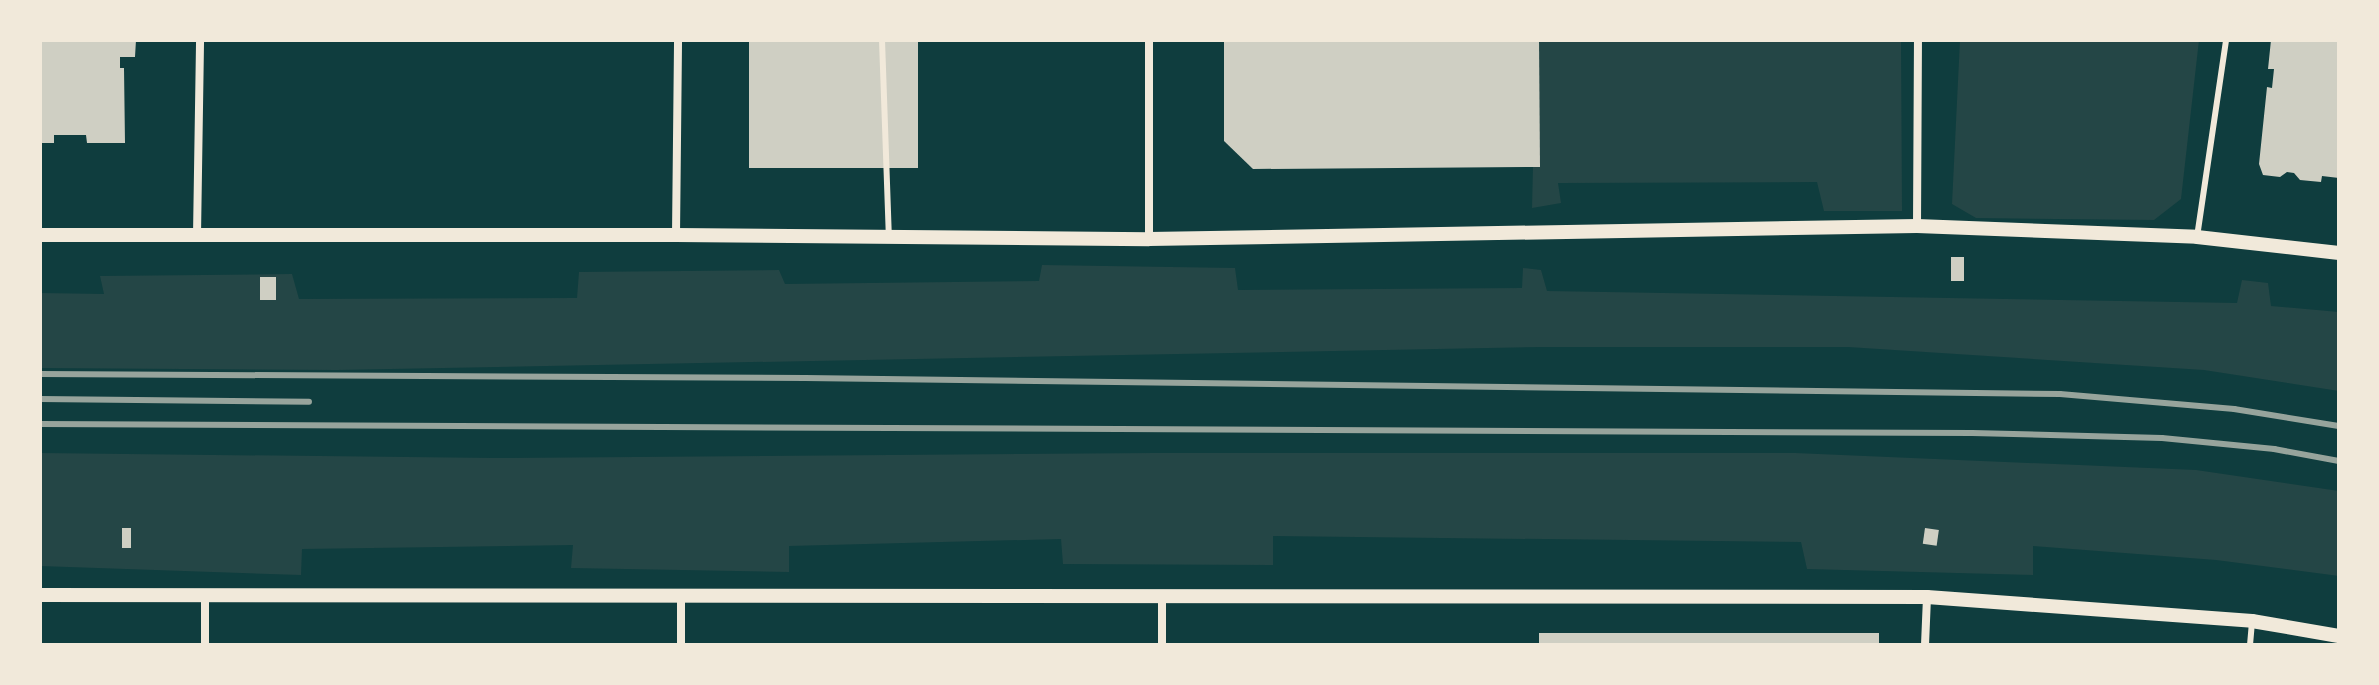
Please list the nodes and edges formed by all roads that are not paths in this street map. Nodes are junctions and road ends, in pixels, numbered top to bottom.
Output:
1 (200, 40) edge
2 (678, 40) edge
3 (882, 40) edge
4 (1149, 40) edge
5 (1918, 40) edge
6 (2226, 40) edge
7 (1917, 226) junction
8 (40, 235) edge
9 (676, 235) junction
10 (197, 236) junction
11 (889, 237) junction
12 (2197, 237) junction
13 (1149, 239) junction
14 (2339, 253) edge
15 (205, 594) junction
16 (40, 595) edge
17 (681, 597) junction
18 (1162, 597) junction
19 (1927, 597) junction
20 (2252, 621) junction
21 (2339, 636) edge
22 (205, 645) edge
23 (681, 645) edge
24 (1162, 645) edge
25 (1925, 645) edge
26 (2250, 645) edge

1 - 10 street
2 - 9 street
3 - 11 lane
4 - 13 street
5 - 7 street
6 - 12 lane
7 - 12 street
7 - 13 street
8 - 10 street
9 - 10 street
9 - 11 street
11 - 13 street
12 - 14 street
15 - 16 street
15 - 17 street
15 - 22 street
17 - 18 street
17 - 23 street
18 - 19 street
18 - 24 street
19 - 20 street
19 - 25 street
20 - 21 street
20 - 26 lane

